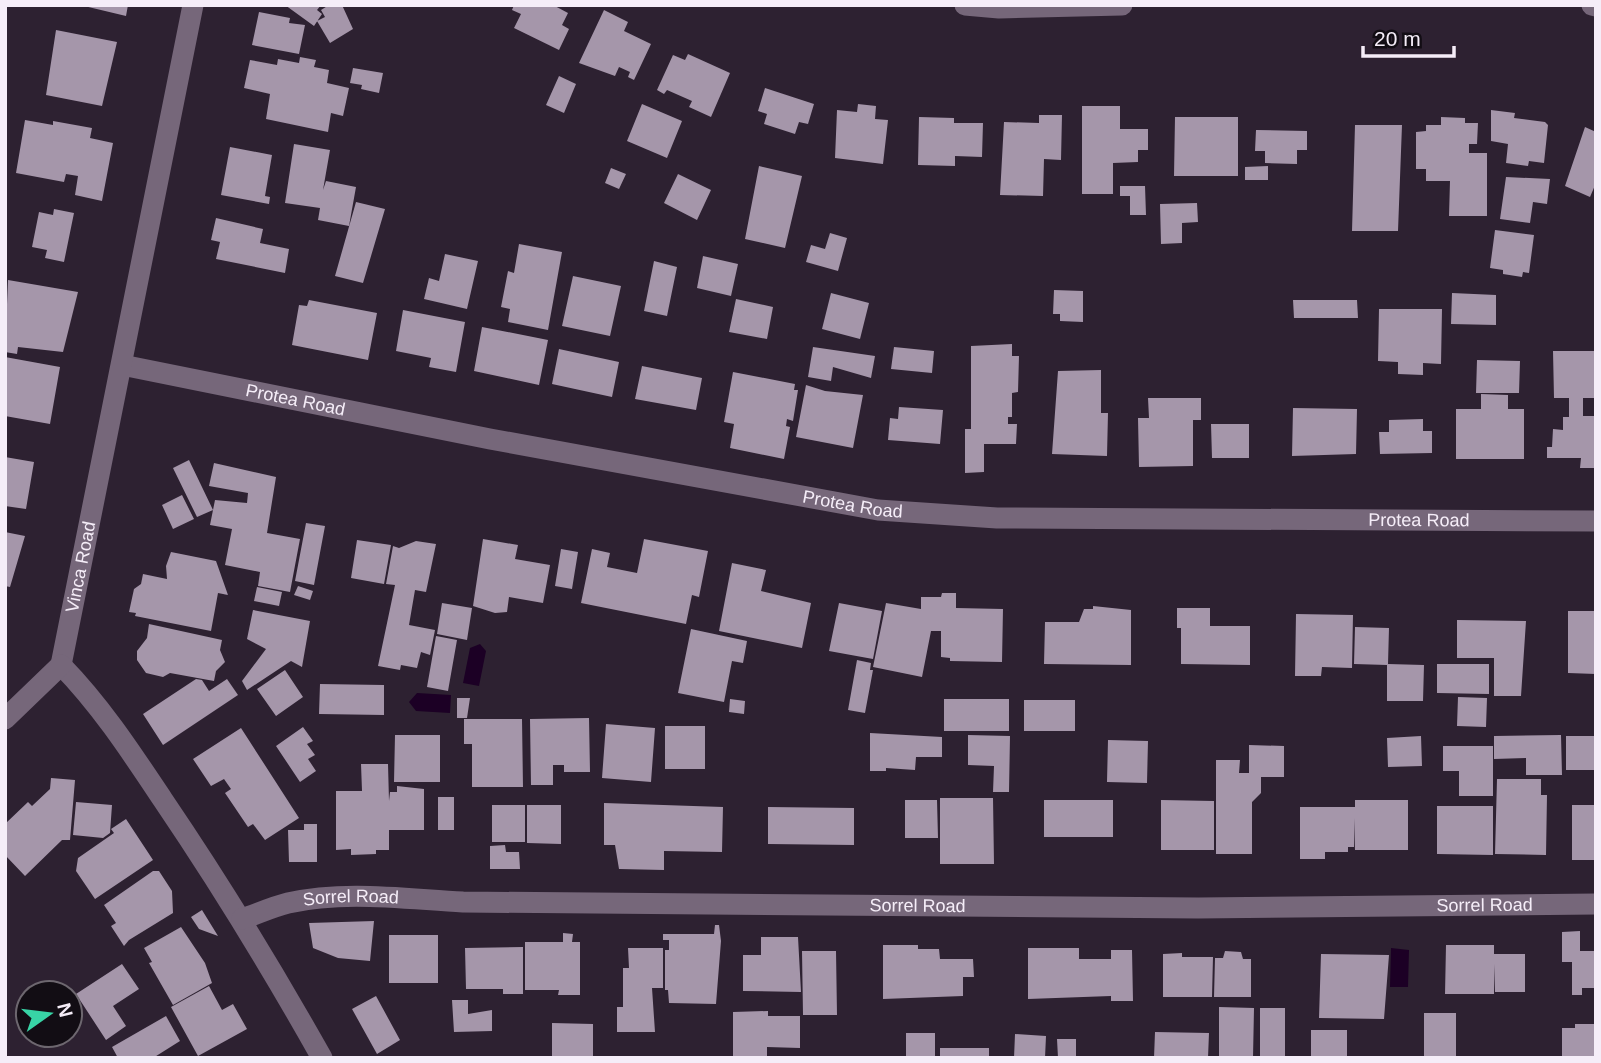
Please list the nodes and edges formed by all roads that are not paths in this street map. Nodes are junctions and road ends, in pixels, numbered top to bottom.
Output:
1 (192, 5) edge
2 (965, 5) edge
3 (1122, 5) edge
4 (122, 365) junction
5 (1596, 521) edge
6 (61, 665) junction
7 (5, 719) edge
8 (1596, 904) edge
9 (242, 919) junction
10 (322, 1058) edge

1 - 4 street, Vinca Road
2 - 3 street
4 - 5 street, Protea Road
4 - 6 street, Vinca Road
6 - 7 street
6 - 9 street
8 - 9 street, Sorrel Road
9 - 10 street

